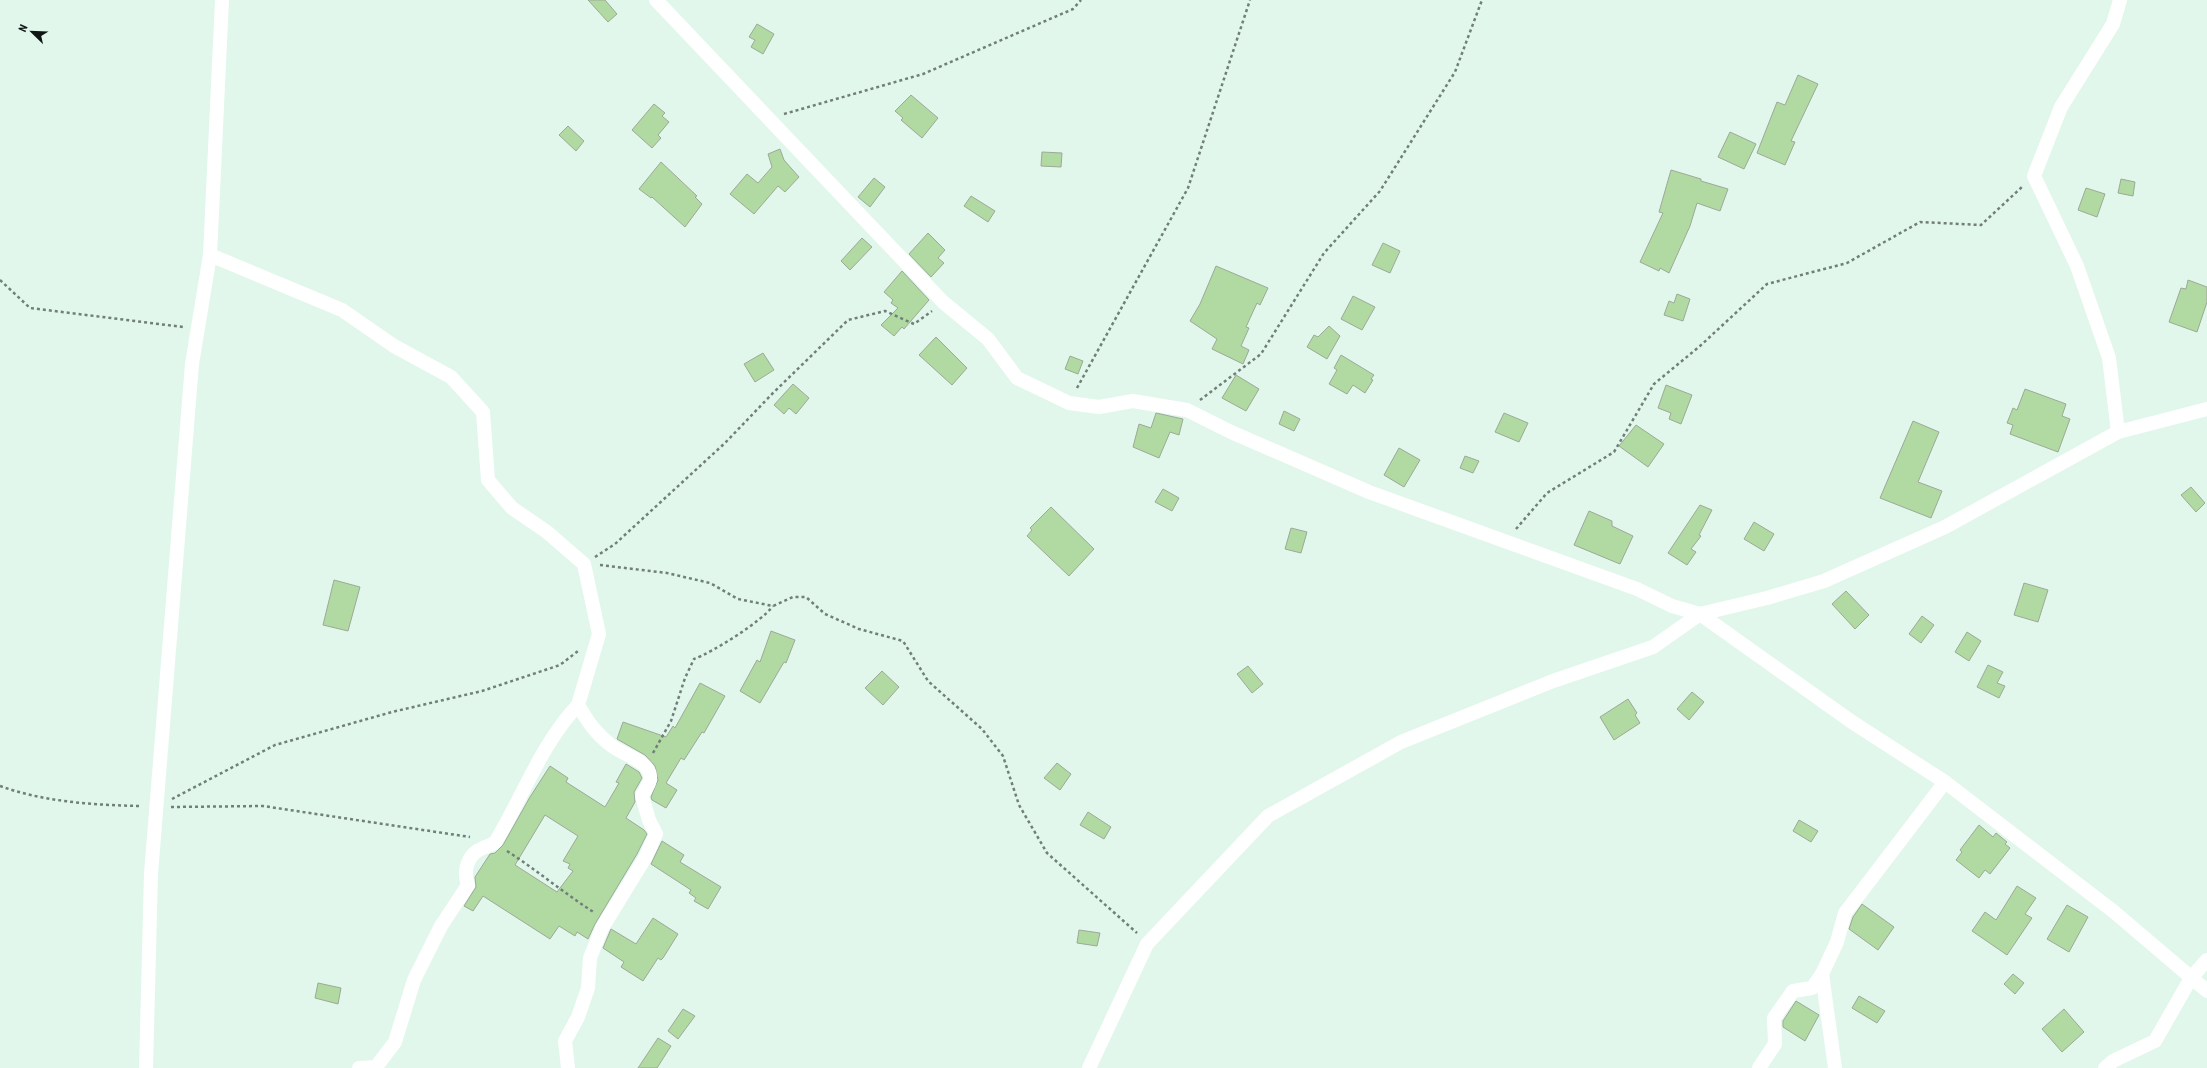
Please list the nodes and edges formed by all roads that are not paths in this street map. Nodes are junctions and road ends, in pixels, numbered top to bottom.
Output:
1 (222, 0) edge
2 (656, 0) edge
3 (2120, 0) edge
4 (210, 254) junction
5 (2207, 409) edge
6 (2118, 432) junction
7 (1700, 614) junction
8 (578, 705) junction
9 (1945, 782) junction
10 (2207, 960) edge
11 (1822, 974) junction
12 (2191, 978) junction
13 (2207, 991) edge
14 (146, 1068) edge
15 (359, 1068) edge
16 (568, 1068) edge
17 (1089, 1068) edge
18 (1758, 1068) edge
19 (1835, 1068) edge
20 (2106, 1068) edge

1 - 4 street
2 - 7 street
3 - 6 street
4 - 8 street
4 - 14 street
5 - 6 street
6 - 7 street
7 - 9 street
7 - 17 street
8 - 15 street
8 - 16 street
9 - 11 street
9 - 12 street
10 - 12 street
11 - 18 street
11 - 19 street
12 - 13 street
12 - 20 street

